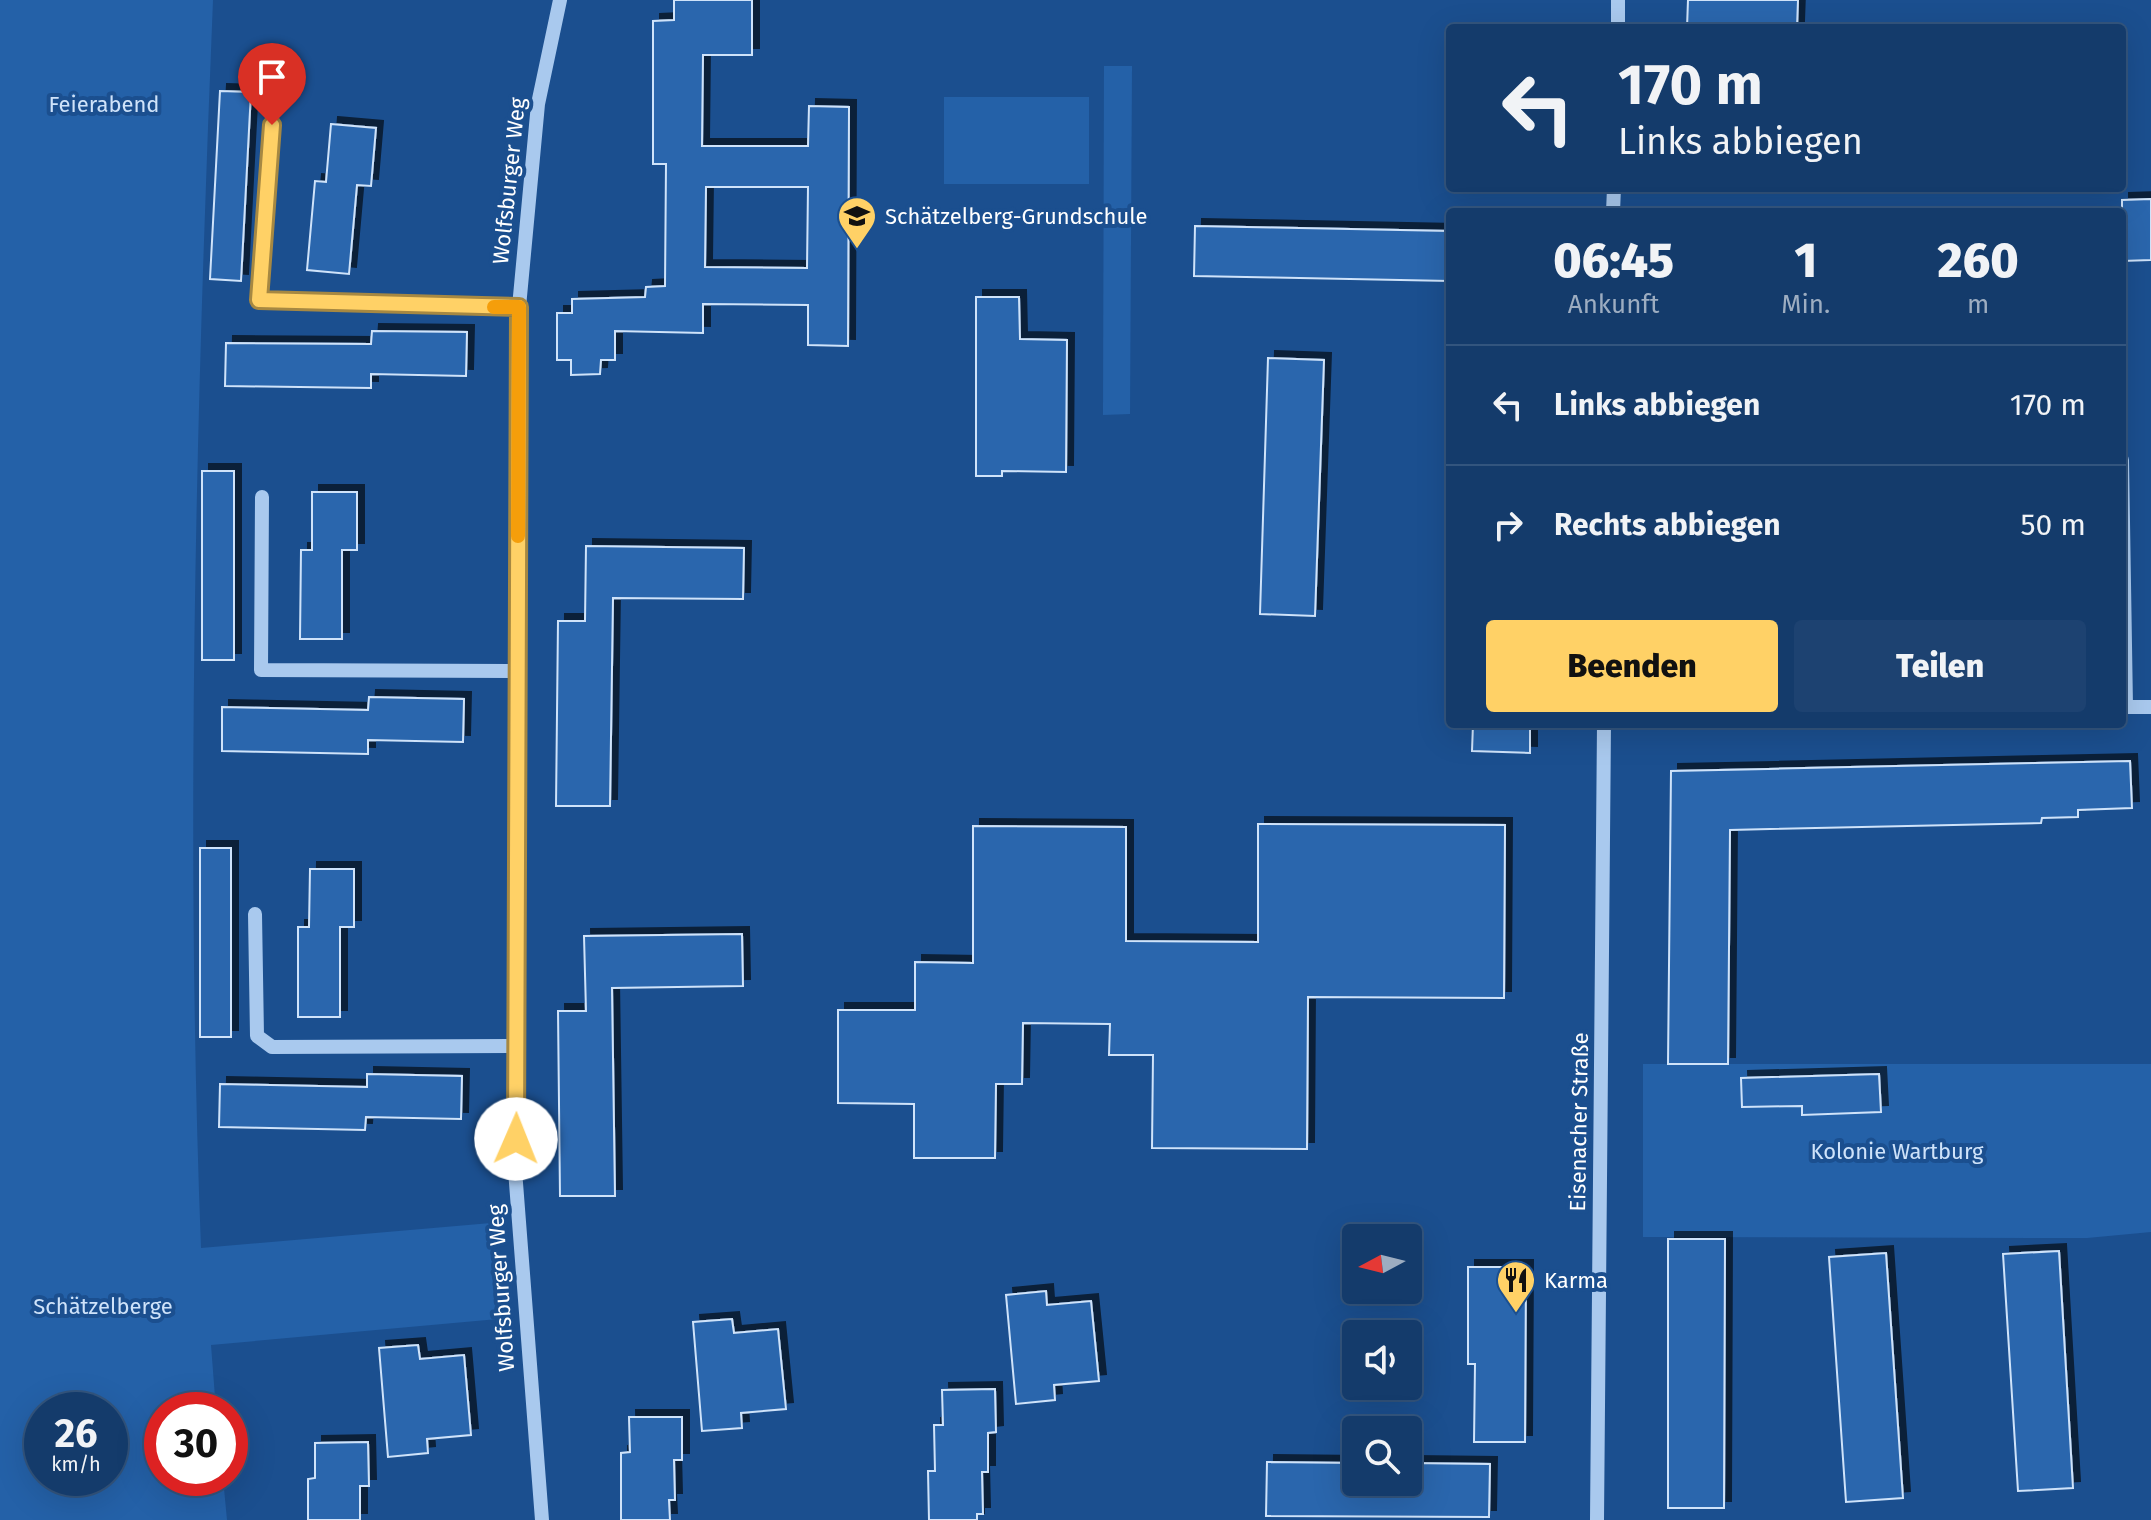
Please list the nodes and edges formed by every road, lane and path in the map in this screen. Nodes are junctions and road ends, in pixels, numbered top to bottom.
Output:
1 (560, 0) edge
2 (1618, 0) edge
3 (1618, 24) edge
4 (272, 125) dead end
5 (519, 307) junction
6 (262, 497) dead end
7 (518, 671) junction
8 (2126, 707) edge
9 (2151, 707) edge
10 (1604, 728) edge
11 (255, 914) dead end
12 (516, 1046) junction
13 (542, 1520) edge
14 (1597, 1520) edge

1 - 5 street, Wolfsburger Weg
2 - 3 street
4 - 5 street
5 - 7 street, Wolfsburger Weg
6 - 7 street
7 - 12 street, Wolfsburger Weg
8 - 9 street
10 - 14 street, Eisenacher Straße
11 - 12 street
12 - 13 street, Wolfsburger Weg

